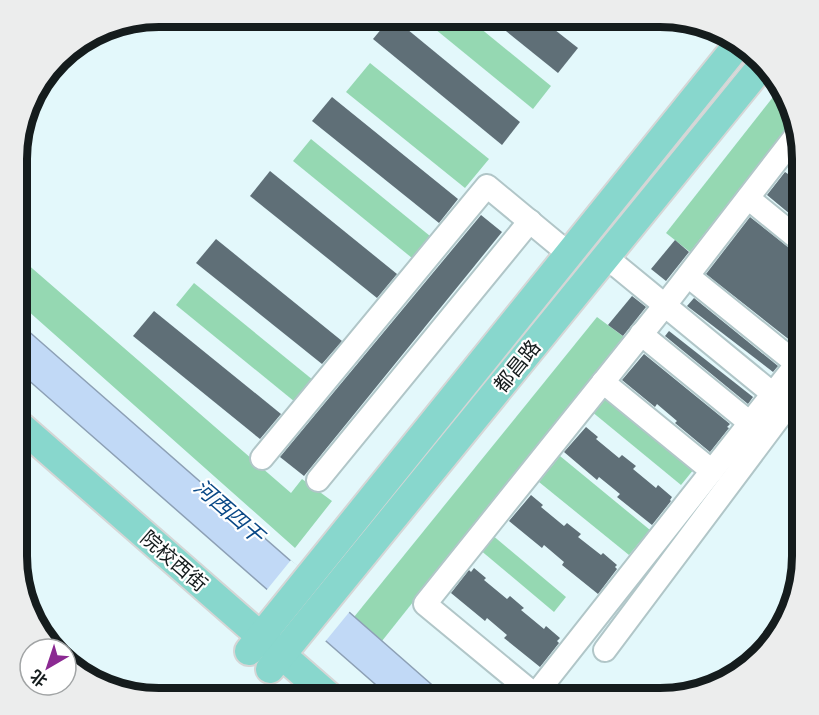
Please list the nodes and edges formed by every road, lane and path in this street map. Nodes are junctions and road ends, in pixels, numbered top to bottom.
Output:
1 (734, 50) edge
2 (758, 71) edge
3 (791, 143) edge
4 (748, 198) junction
5 (530, 221) junction
6 (792, 234) edge
7 (569, 254) junction
8 (606, 257) junction
9 (688, 276) junction
10 (665, 305) junction
11 (641, 334) junction
12 (792, 354) edge
13 (792, 370) edge
14 (603, 382) junction
15 (773, 394) junction
16 (792, 400) edge
17 (750, 423) junction
18 (27, 432) edge
19 (27, 457) edge
20 (262, 458) dead end
21 (712, 471) junction
22 (318, 480) dead end
23 (254, 643) junction
24 (605, 650) dead end
25 (276, 662) junction
26 (296, 688) edge
27 (316, 688) edge
28 (527, 688) edge
29 (541, 688) edge

1 - 7 main road, 都昌路
2 - 8 main road, 都昌路
3 - 4 lane
4 - 6 lane
4 - 9 lane
5 - 7 lane
5 - 20 lane
5 - 22 lane
7 - 23 main road, 都昌路
8 - 10 lane
8 - 25 main road, 都昌路
9 - 10 lane
9 - 12 lane
10 - 11 lane
10 - 15 lane
11 - 14 lane
11 - 17 lane
13 - 15 lane
14 - 21 lane
14 - 28 lane
15 - 17 lane
16 - 24 lane
17 - 21 lane
18 - 23 main road, 院校西街
19 - 23 main road, 院校西街
21 - 29 lane
23 - 25 main road, 院校西街
25 - 26 main road, 院校西街
25 - 27 main road, 院校西街

